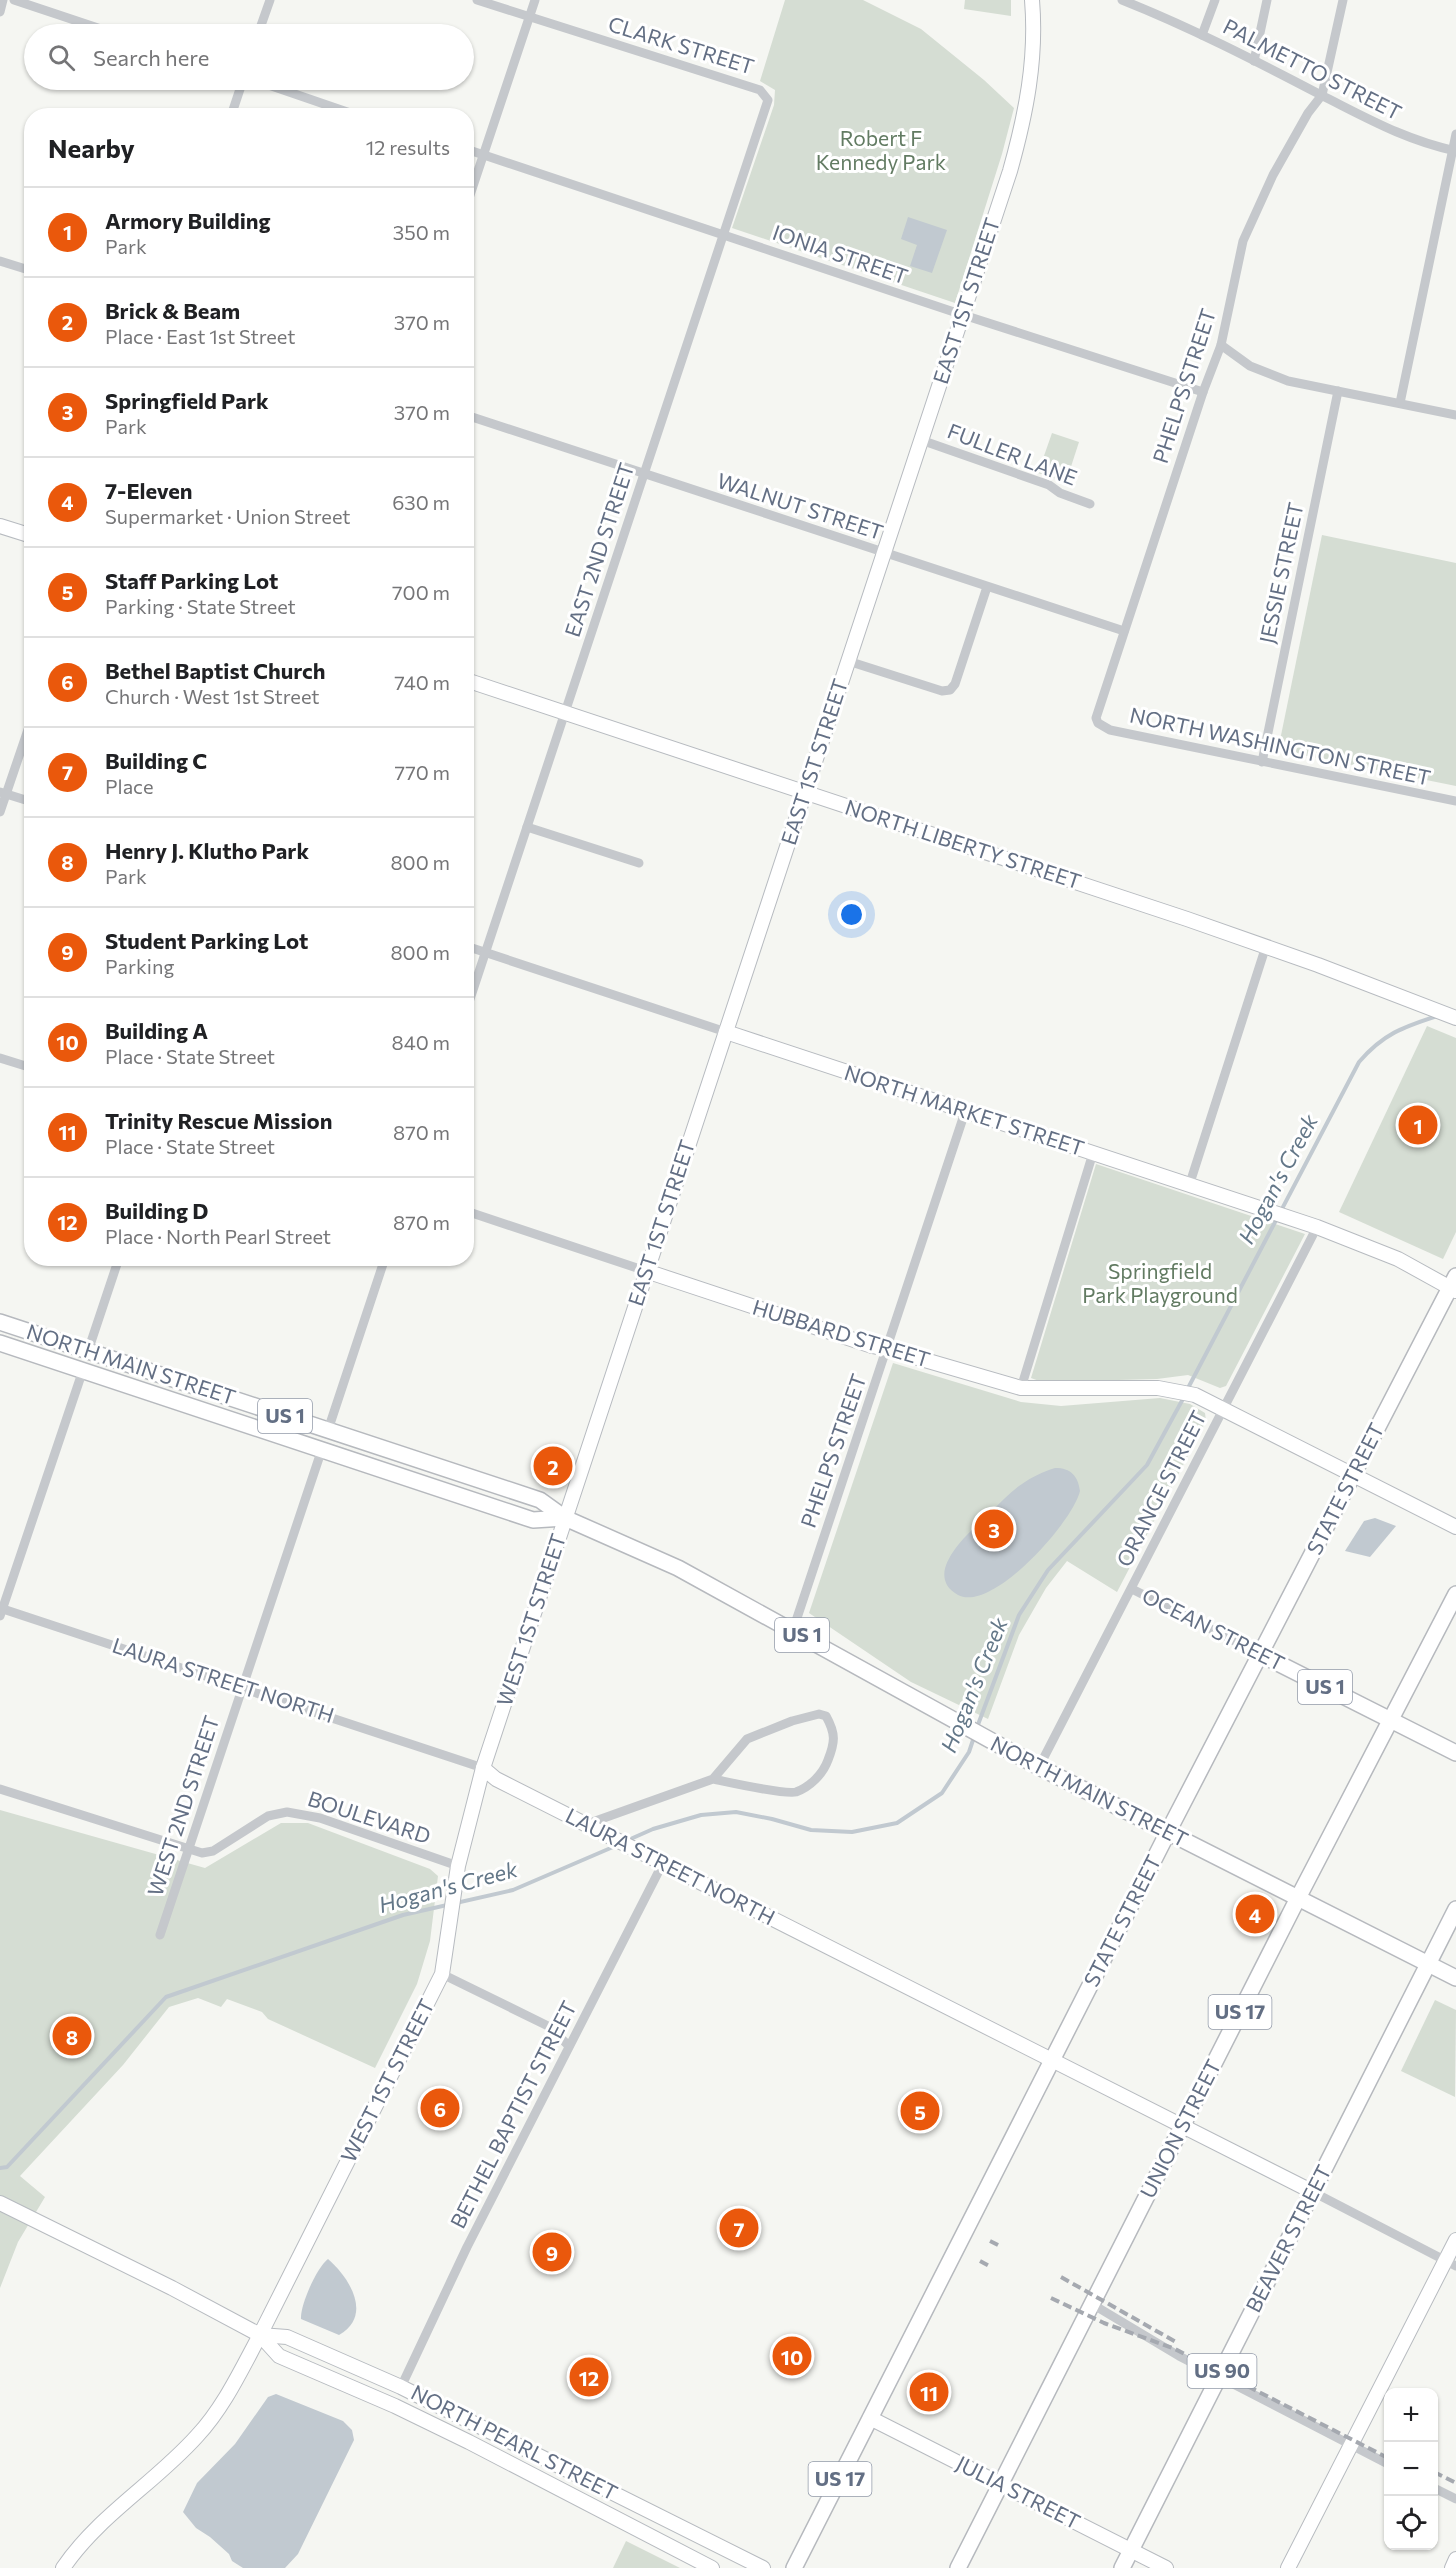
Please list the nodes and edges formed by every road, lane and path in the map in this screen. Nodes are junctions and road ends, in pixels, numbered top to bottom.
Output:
1 (3, 0) edge
2 (14, 0) edge
3 (270, 0) edge
4 (477, 0) edge
5 (535, 0) edge
6 (1032, 0) edge
7 (1122, 0) edge
8 (1215, 0) edge
9 (1268, 0) edge
10 (1343, 0) edge
11 (0, 12) edge
12 (529, 17) junction
13 (86, 24) edge
14 (262, 24) edge
15 (1202, 35) junction
16 (1254, 61) junction
17 (240, 90) edge
18 (283, 90) edge
19 (1323, 95) junction
20 (768, 100) joint
21 (234, 108) edge
22 (336, 108) edge
23 (1456, 134) edge
24 (1454, 151) edge
25 (474, 152) edge
26 (484, 155) junction
27 (474, 184) edge
28 (724, 234) junction
29 (0, 261) edge
30 (24, 268) edge
31 (963, 314) junction
32 (1221, 345) junction
33 (1338, 391) junction
34 (1203, 392) junction
35 (1400, 403) junction
36 (1456, 416) edge
37 (474, 418) edge
38 (921, 440) junction
39 (644, 474) junction
40 (1090, 504) dead end
41 (0, 526) edge
42 (24, 534) edge
43 (884, 553) junction
44 (987, 587) junction
45 (1124, 631) junction
46 (848, 661) junction
47 (474, 683) edge
48 (564, 713) junction
49 (1098, 723) joint
50 (24, 739) edge
51 (1262, 762) junction
52 (804, 792) junction
53 (3, 793) edge
54 (24, 800) edge
55 (1456, 801) edge
56 (0, 812) edge
57 (526, 827) junction
58 (639, 863) dead end
59 (1266, 946) junction
60 (474, 949) edge
61 (486, 953) junction
62 (474, 988) edge
63 (1456, 1018) edge
64 (726, 1032) junction
65 (0, 1058) edge
66 (24, 1066) edge
67 (965, 1112) junction
68 (1093, 1153) junction
69 (1189, 1186) junction
70 (474, 1214) edge
71 (1317, 1227) junction
72 (116, 1266) edge
73 (382, 1266) edge
74 (646, 1271) junction
75 (1454, 1285) edge
76 (0, 1322) edge
77 (0, 1343) edge
78 (887, 1349) junction
79 (88, 1351) junction
80 (83, 1370) junction
81 (1021, 1388) junction
82 (1224, 1408) junction
83 (328, 1430) junction
84 (321, 1449) junction
85 (1353, 1475) junction
86 (566, 1518) junction
87 (1456, 1527) edge
88 (1132, 1589) junction
89 (1456, 1594) edge
90 (1, 1611) edge
91 (793, 1630) junction
92 (1260, 1654) junction
93 (242, 1687) junction
94 (1391, 1719) junction
95 (1456, 1753) edge
96 (1039, 1767) junction
97 (483, 1768) junction
98 (713, 1779) junction
99 (0, 1789) edge
100 (587, 1824) junction
101 (1168, 1832) junction
102 (188, 1850) junction
103 (663, 1863) junction
104 (458, 1866) junction
105 (1298, 1898) junction
106 (1456, 1909) edge
107 (159, 1935) dead end
108 (1428, 1964) junction
109 (442, 1974) junction
110 (1456, 1978) edge
111 (569, 2046) junction
112 (1052, 2060) junction
113 (1182, 2127) junction
114 (1313, 2192) junction
115 (0, 2203) edge
116 (1456, 2240) edge
117 (1451, 2263) edge
118 (1092, 2304) junction
119 (260, 2335) junction
120 (1219, 2378) junction
121 (401, 2387) junction
122 (870, 2418) junction
123 (1351, 2445) junction
124 (1384, 2462) edge
125 (1000, 2484) junction
126 (1438, 2490) edge
127 (1456, 2499) edge
128 (1131, 2550) junction
129 (1456, 2559) edge
130 (63, 2568) edge
131 (712, 2568) edge
132 (763, 2568) edge
133 (794, 2568) edge
134 (958, 2568) edge
135 (1122, 2568) edge
136 (1166, 2568) edge
137 (1288, 2568) edge
138 (1452, 2568) edge

1 - 11 street
2 - 13 street
3 - 14 street
4 - 12 street, CLARK STREET
5 - 12 street
6 - 31 street, EAST 1ST STREET
7 - 15 street, PALMETTO STREET
8 - 15 street
9 - 16 street
10 - 19 street, PHELPS STREET
12 - 20 street, CLARK STREET
12 - 26 street
15 - 16 street, PALMETTO STREET
16 - 19 street, PALMETTO STREET
17 - 21 street
18 - 22 street
19 - 24 street, PALMETTO STREET
19 - 32 street, PHELPS STREET
20 - 28 street, EAST 2ND STREET
23 - 24 street
24 - 35 street
25 - 26 street, IONIA STREET
26 - 27 street
26 - 28 street, IONIA STREET
28 - 31 street, IONIA STREET
28 - 39 street, EAST 2ND STREET
29 - 30 street
31 - 34 street, IONIA STREET
31 - 38 street, EAST 1ST STREET
32 - 33 street
32 - 34 street, PHELPS STREET
33 - 35 street
33 - 51 street, JESSIE STREET
34 - 45 street, PHELPS STREET
35 - 36 street
37 - 39 street, WALNUT STREET
38 - 40 street, FULLER LANE
38 - 43 street, EAST 1ST STREET
39 - 43 street, WALNUT STREET
39 - 48 street, EAST 2ND STREET
41 - 42 street
43 - 44 street, WALNUT STREET
43 - 46 street, EAST 1ST STREET
44 - 45 street, WALNUT STREET
44 - 46 street
45 - 49 street, PHELPS STREET
46 - 52 street, EAST 1ST STREET
47 - 48 street, NORTH LIBERTY STREET
48 - 52 street, NORTH LIBERTY STREET
48 - 57 street, EAST 2ND STREET
49 - 51 street, NORTH WASHINGTON STREET
50 - 53 street
51 - 55 street, NORTH WASHINGTON STREET
52 - 59 street, NORTH LIBERTY STREET
52 - 64 street, EAST 1ST STREET
53 - 54 street
53 - 56 street
57 - 58 street
57 - 61 street, EAST 2ND STREET
59 - 63 street, NORTH LIBERTY STREET
59 - 69 street
60 - 61 street, NORTH MARKET STREET
61 - 62 street, EAST 2ND STREET
61 - 64 street, NORTH MARKET STREET
64 - 67 street, NORTH MARKET STREET
64 - 74 street, EAST 1ST STREET
65 - 66 street
67 - 68 street, NORTH MARKET STREET
67 - 78 street, PHELPS STREET
68 - 69 street, NORTH MARKET STREET
68 - 81 street
69 - 71 street, NORTH MARKET STREET
70 - 74 street, HUBBARD STREET
71 - 75 street, NORTH MARKET STREET
71 - 82 street, ORANGE STREET
72 - 79 street
73 - 83 street
74 - 78 street, HUBBARD STREET
74 - 86 street, EAST 1ST STREET
75 - 85 main road, STATE STREET
76 - 79 main road, NORTH MAIN STREET / US 1
77 - 80 main road, NORTH MAIN STREET / US 1
78 - 81 street, HUBBARD STREET
78 - 91 street, PHELPS STREET
79 - 83 main road, NORTH MAIN STREET / US 1
80 - 84 main road, NORTH MAIN STREET / US 1
80 - 90 street
81 - 82 street, HUBBARD STREET
82 - 85 street, HUBBARD STREET
82 - 88 street, ORANGE STREET
83 - 86 main road, NORTH MAIN STREET / US 1
84 - 86 main road, NORTH MAIN STREET / US 1
84 - 93 street, WEST 2ND STREET
85 - 87 street, HUBBARD STREET
85 - 92 main road, STATE STREET
86 - 91 main road, NORTH MAIN STREET / US 1
86 - 97 street, WEST 1ST STREET
88 - 92 street, OCEAN STREET
88 - 96 street, ORANGE STREET
89 - 94 main road, UNION STREET
90 - 93 street, LAURA STREET NORTH
91 - 96 main road, NORTH MAIN STREET / US 1
92 - 94 main road, OCEAN STREET / US 1
92 - 101 main road, STATE STREET
93 - 97 street, LAURA STREET NORTH
93 - 102 street, WEST 2ND STREET
94 - 95 main road, OCEAN STREET / US 1
94 - 105 main road, UNION STREET / US 17
96 - 101 main road, NORTH MAIN STREET / US 1
97 - 100 street, LAURA STREET NORTH
97 - 104 street, WEST 1ST STREET
98 - 98 street
98 - 100 street
99 - 102 street, BOULEVARD
100 - 103 street, LAURA STREET NORTH
101 - 105 main road, NORTH MAIN STREET / US 1
101 - 112 main road, STATE STREET / US 17
102 - 104 street, BOULEVARD
102 - 107 street, WEST 2ND STREET
103 - 111 street, BETHEL BAPTIST STREET
103 - 112 street, LAURA STREET NORTH
104 - 109 street, WEST 1ST STREET
105 - 108 main road, NORTH MAIN STREET / US 1
105 - 113 main road, UNION STREET / US 17
106 - 108 main road, BEAVER STREET / US 90
108 - 110 main road, NORTH MAIN STREET / US 1
108 - 114 main road, BEAVER STREET / US 90
109 - 111 street
109 - 119 street, WEST 1ST STREET
111 - 121 street, BETHEL BAPTIST STREET
112 - 113 street, LAURA STREET NORTH
112 - 122 main road, STATE STREET / US 17
113 - 114 street, LAURA STREET NORTH
113 - 118 main road, UNION STREET / US 17
114 - 117 street
114 - 120 main road, BEAVER STREET / US 90
115 - 119 street, NORTH PEARL STREET
116 - 117 street
117 - 123 street
118 - 120 street
118 - 125 main road, UNION STREET / US 17
119 - 121 street, NORTH PEARL STREET
119 - 130 street, WEST 1ST STREET
119 - 131 street, NORTH PEARL STREET
120 - 123 street
120 - 128 main road, BEAVER STREET / US 90
121 - 132 street, NORTH PEARL STREET
122 - 125 street, JULIA STREET
122 - 133 main road, STATE STREET / US 17
123 - 124 street
123 - 137 street
125 - 128 street, JULIA STREET
125 - 134 main road, UNION STREET / US 17
126 - 127 street
128 - 135 main road, BEAVER STREET / US 90
128 - 136 street, JULIA STREET
129 - 138 street

